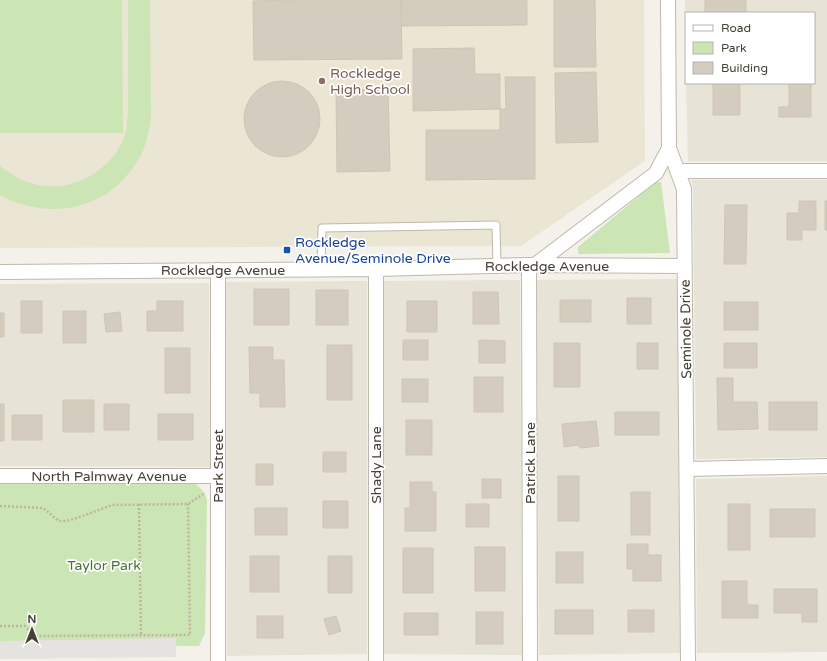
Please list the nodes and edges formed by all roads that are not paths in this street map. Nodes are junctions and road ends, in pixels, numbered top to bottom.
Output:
1 (668, 0) edge
2 (669, 148) junction
3 (677, 171) junction
4 (827, 171) edge
5 (532, 265) junction
6 (497, 266) junction
7 (685, 266) junction
8 (321, 269) junction
9 (376, 269) junction
10 (218, 270) junction
11 (0, 272) edge
12 (827, 466) edge
13 (688, 469) junction
14 (0, 476) edge
15 (218, 476) junction
16 (218, 661) edge
17 (376, 661) edge
18 (530, 661) edge
19 (688, 661) edge

1 - 2 street, Seminole Drive
2 - 3 street, Seminole Drive
2 - 5 street
3 - 4 street
3 - 7 street, Seminole Drive
5 - 6 street, Rockledge Avenue
5 - 7 street, Rockledge Avenue
5 - 18 street, Patrick Lane
6 - 8 lane
6 - 9 street, Rockledge Avenue
7 - 13 street, Seminole Drive
8 - 9 street, Rockledge Avenue
8 - 10 street, Rockledge Avenue
9 - 17 street, Shady Lane
10 - 11 street, Rockledge Avenue
10 - 15 street, Park Street
12 - 13 street
13 - 19 street, Seminole Drive
14 - 15 street, North Palmway Avenue
15 - 16 street, Park Street

